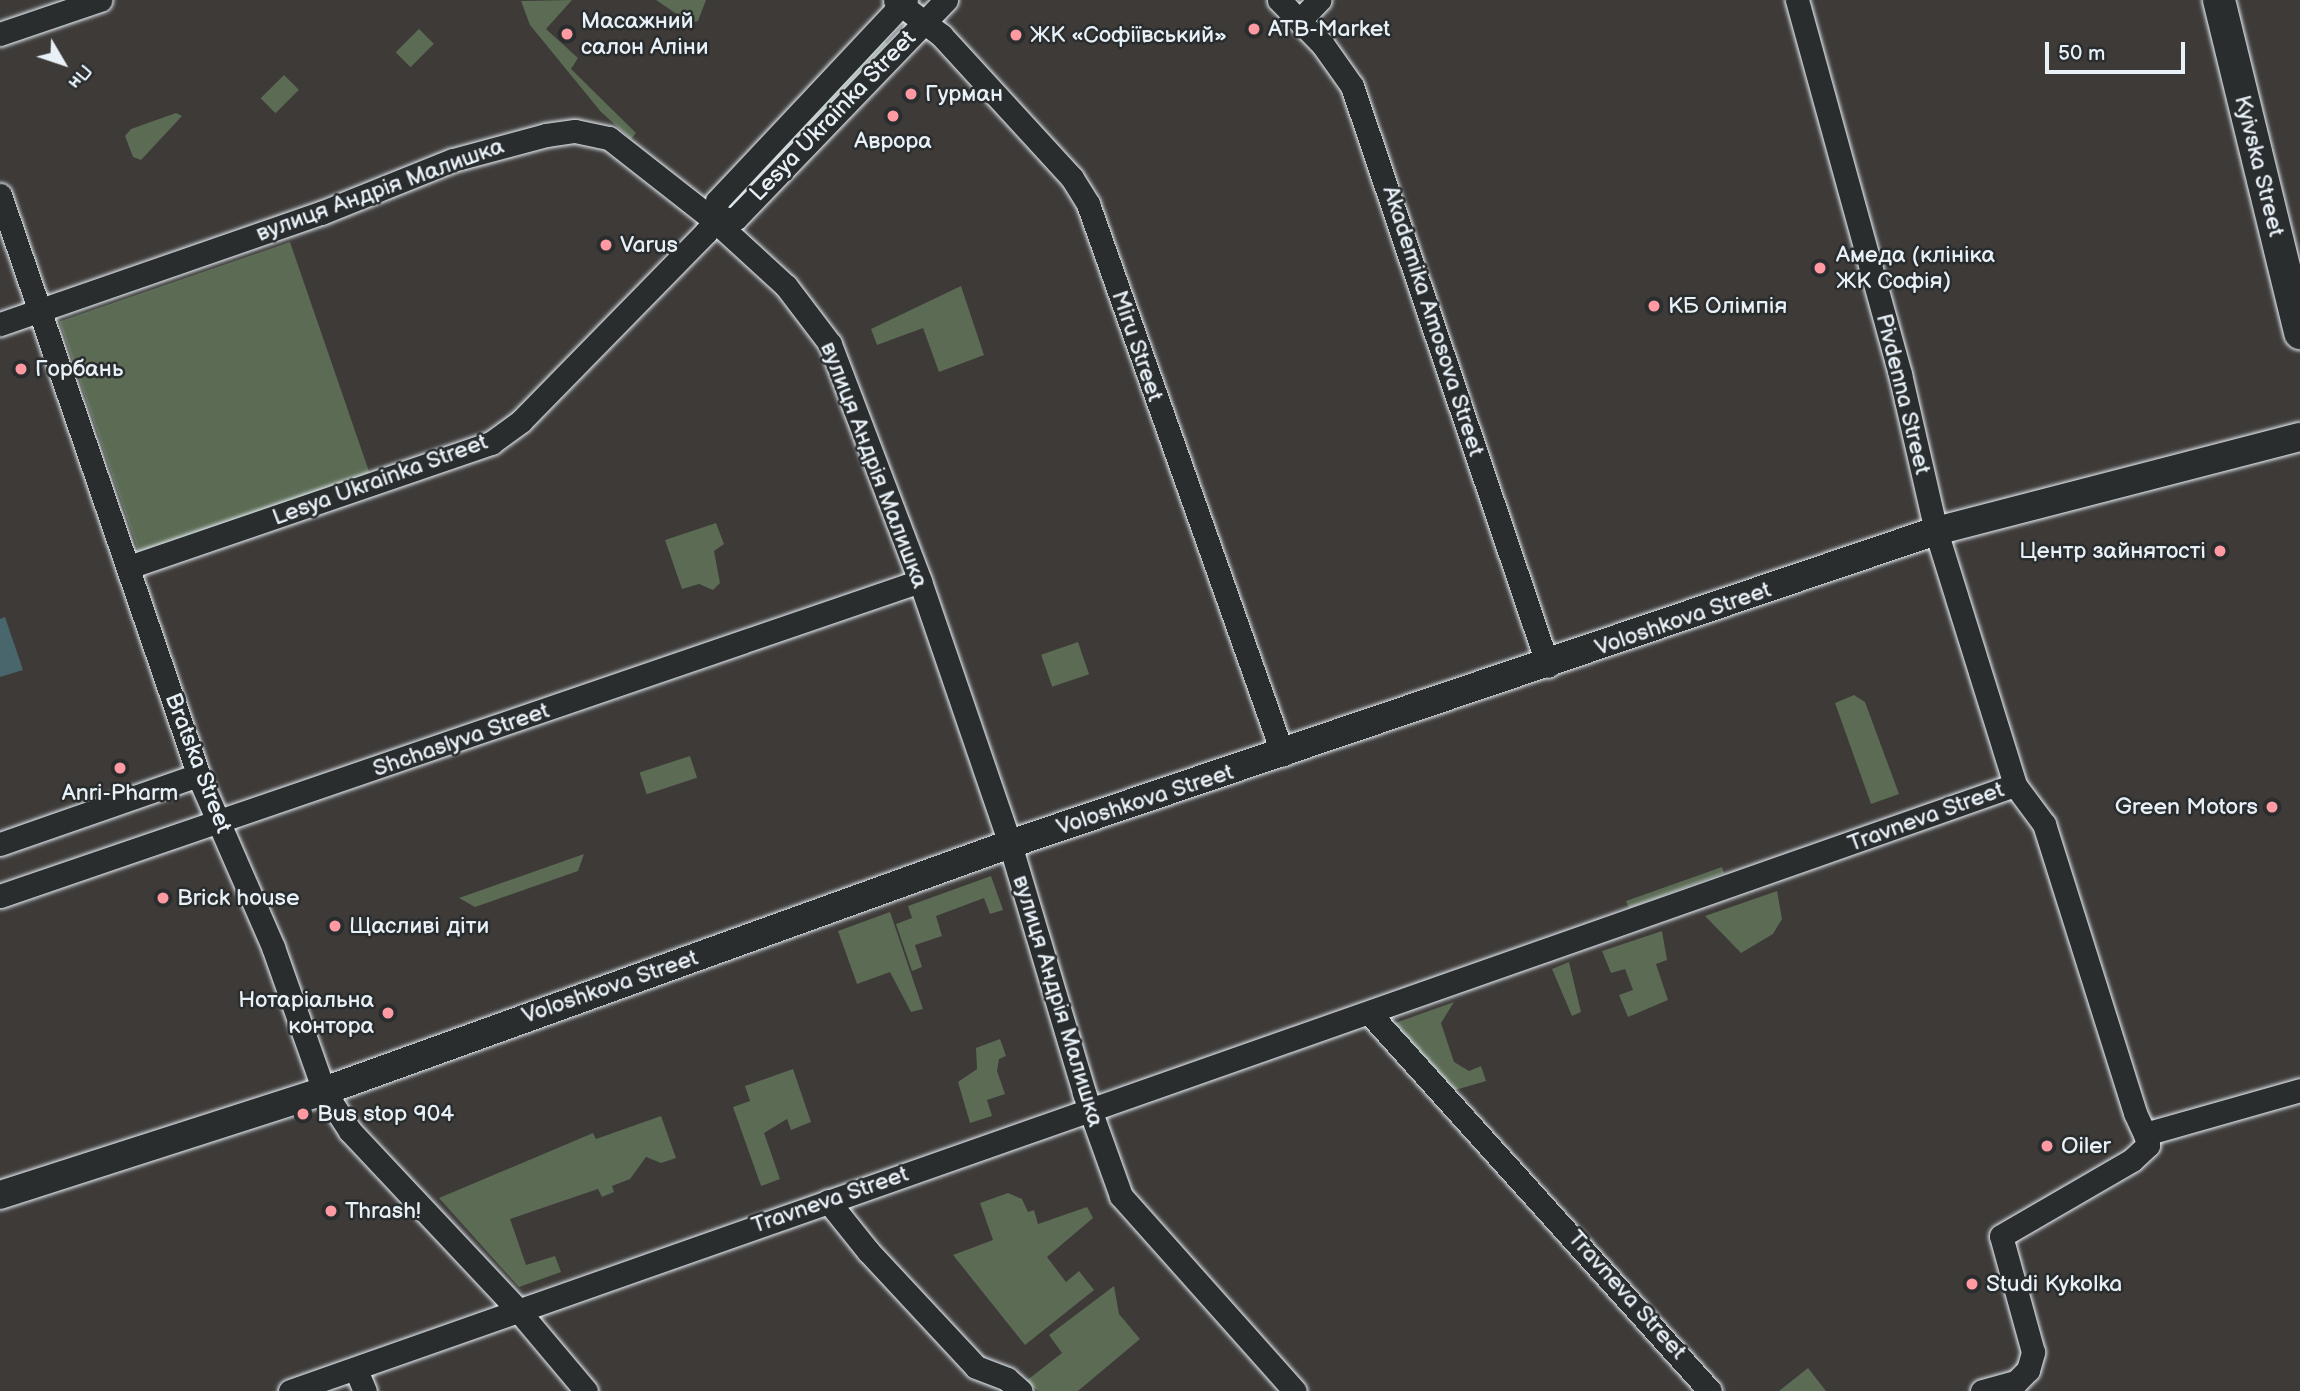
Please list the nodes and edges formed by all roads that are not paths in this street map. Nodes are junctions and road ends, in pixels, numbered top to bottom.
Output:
1 (100, 0) edge
2 (946, 0) edge
3 (1279, 0) edge
4 (1319, 0) edge
5 (1797, 0) edge
6 (2219, 0) edge
7 (901, 2) edge
8 (1300, 20) junction
9 (921, 24) junction
10 (0, 34) edge
11 (0, 195) edge
12 (715, 221) junction
13 (41, 310) junction
14 (0, 324) edge
15 (2300, 333) edge
16 (2300, 436) edge
17 (1936, 531) junction
18 (129, 567) junction
19 (920, 581) junction
20 (1548, 666) junction
21 (1283, 755) junction
22 (198, 775) junction
23 (2015, 785) junction
24 (218, 822) junction
25 (0, 844) edge
26 (1010, 844) junction
27 (0, 896) edge
28 (1371, 1014) junction
29 (2300, 1090) edge
30 (324, 1091) junction
31 (1090, 1110) junction
32 (2145, 1135) junction
33 (0, 1195) edge
34 (828, 1201) junction
35 (517, 1309) junction
36 (356, 1370) junction
37 (290, 1391) edge
38 (365, 1391) edge
39 (586, 1391) edge
40 (1021, 1391) edge
41 (1295, 1391) edge
42 (1710, 1391) edge
43 (1982, 1391) edge

1 - 10 street
2 - 9 street, Lesya Ukrainka Street
3 - 8 street, Akademika Amosova Street
4 - 8 street
5 - 17 street, Pivdenna Street
6 - 15 main road, Kyivska Street
7 - 9 street, Miru Street
7 - 12 street, Lesya Ukrainka Street
8 - 20 street, Akademika Amosova Street
9 - 12 street, Lesya Ukrainka Street
9 - 21 street, Miru Street
11 - 13 street, Bratska Street
12 - 13 street, вулиця Андрія Малишка
12 - 18 street, Lesya Ukrainka Street
12 - 19 street, вулиця Андрія Малишка
13 - 14 street, вулиця Андрія Малишка
13 - 18 street, Bratska Street
16 - 17 street, Voloshkova Street
17 - 20 street, Voloshkova Street
17 - 23 street, Pivdenna Street
18 - 22 street, Bratska Street
19 - 24 street, Shchaslyva Street
19 - 26 street, вулиця Андрія Малишка
20 - 21 street, Voloshkova Street
21 - 26 street, Voloshkova Street
22 - 24 street, Bratska Street
22 - 25 street
23 - 28 street, Travneva Street
23 - 32 street, Travneva Street
24 - 27 street, Shchaslyva Street
24 - 30 street, Bratska Street
26 - 30 street, Voloshkova Street
26 - 31 street, вулиця Андрія Малишка
28 - 31 street, Travneva Street
28 - 42 street, Travneva Street
29 - 32 street
30 - 33 street, Voloshkova Street
30 - 35 street, Bratska Street
31 - 34 street, Travneva Street
31 - 41 street, вулиця Андрія Малишка
32 - 43 street
34 - 35 street, Travneva Street
34 - 40 street
35 - 36 street, Travneva Street
35 - 39 street, Bratska Street
36 - 37 street, Travneva Street
36 - 38 street

